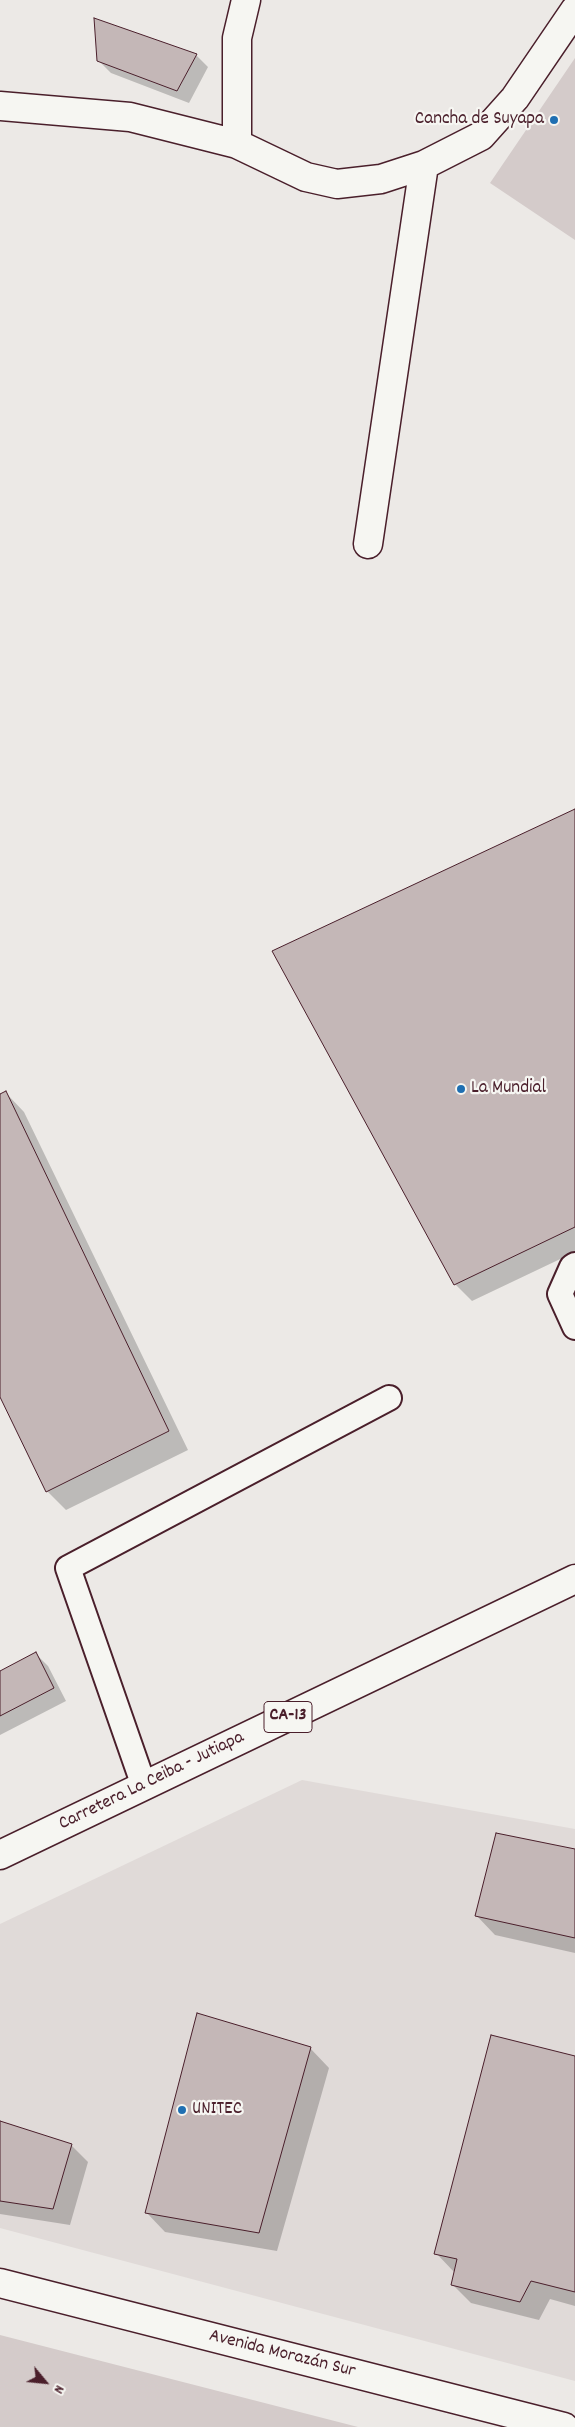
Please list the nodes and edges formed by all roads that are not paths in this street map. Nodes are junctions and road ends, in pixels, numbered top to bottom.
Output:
1 (246, 0) edge
2 (575, 10) edge
3 (0, 106) edge
4 (237, 144) junction
5 (424, 165) junction
6 (368, 544) dead end
7 (575, 1265) edge
8 (575, 1327) edge
9 (389, 1398) dead end
10 (575, 1579) edge
11 (144, 1786) junction
12 (0, 1855) edge
13 (0, 2282) edge
14 (564, 2427) edge

1 - 4 street
2 - 5 street
3 - 4 street
4 - 5 street
5 - 6 street
7 - 8 lane
9 - 11 lane
10 - 11 street, Carretera La Ceiba - Jutiapa / CA-13
11 - 12 street, Carretera La Ceiba - Jutiapa / CA-13
13 - 14 street, Avenida Morazán Sur

